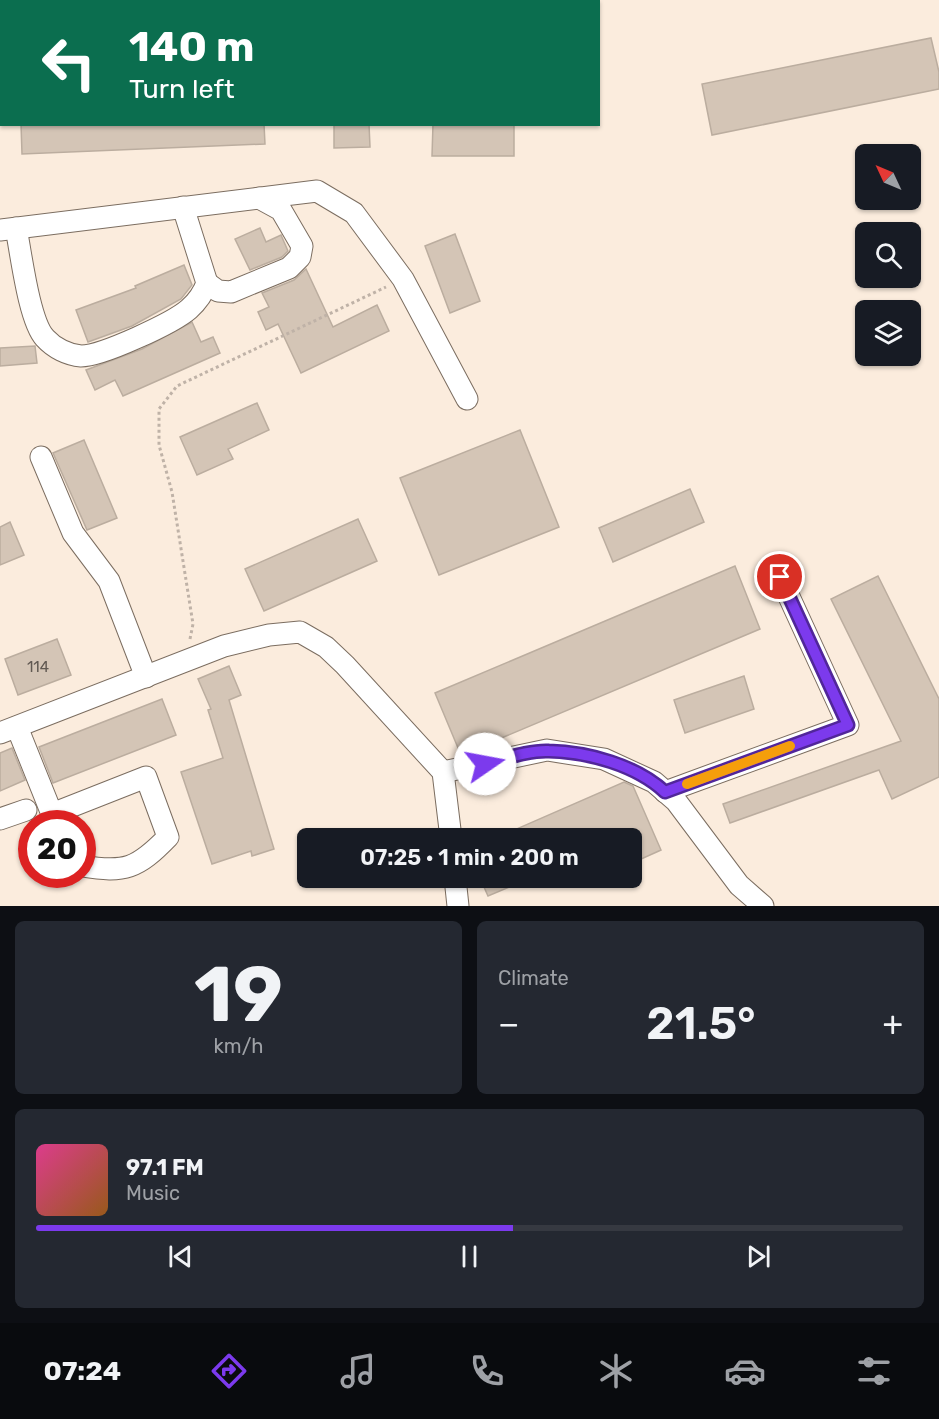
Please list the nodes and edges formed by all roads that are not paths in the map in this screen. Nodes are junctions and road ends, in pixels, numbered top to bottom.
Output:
1 (259, 198) junction
2 (183, 207) junction
3 (8, 229) edge
4 (207, 283) junction
5 (467, 399) dead end
6 (41, 457) dead end
7 (780, 577) dead end
8 (146, 677) junction
9 (8, 730) edge
10 (443, 772) junction
11 (665, 792) junction
12 (49, 810) edge
13 (74, 810) edge
14 (18, 813) edge
15 (0, 819) edge
16 (450, 828) edge
17 (96, 868) edge
18 (456, 888) edge
19 (458, 906) edge
20 (763, 906) edge

1 - 2 street
1 - 4 street
1 - 5 street
2 - 3 street
2 - 4 street
3 - 4 street
6 - 8 street
7 - 11 street
8 - 9 street
8 - 10 street
9 - 12 street
10 - 11 street
10 - 16 street
11 - 20 street
13 - 17 street
14 - 15 street
18 - 19 street

